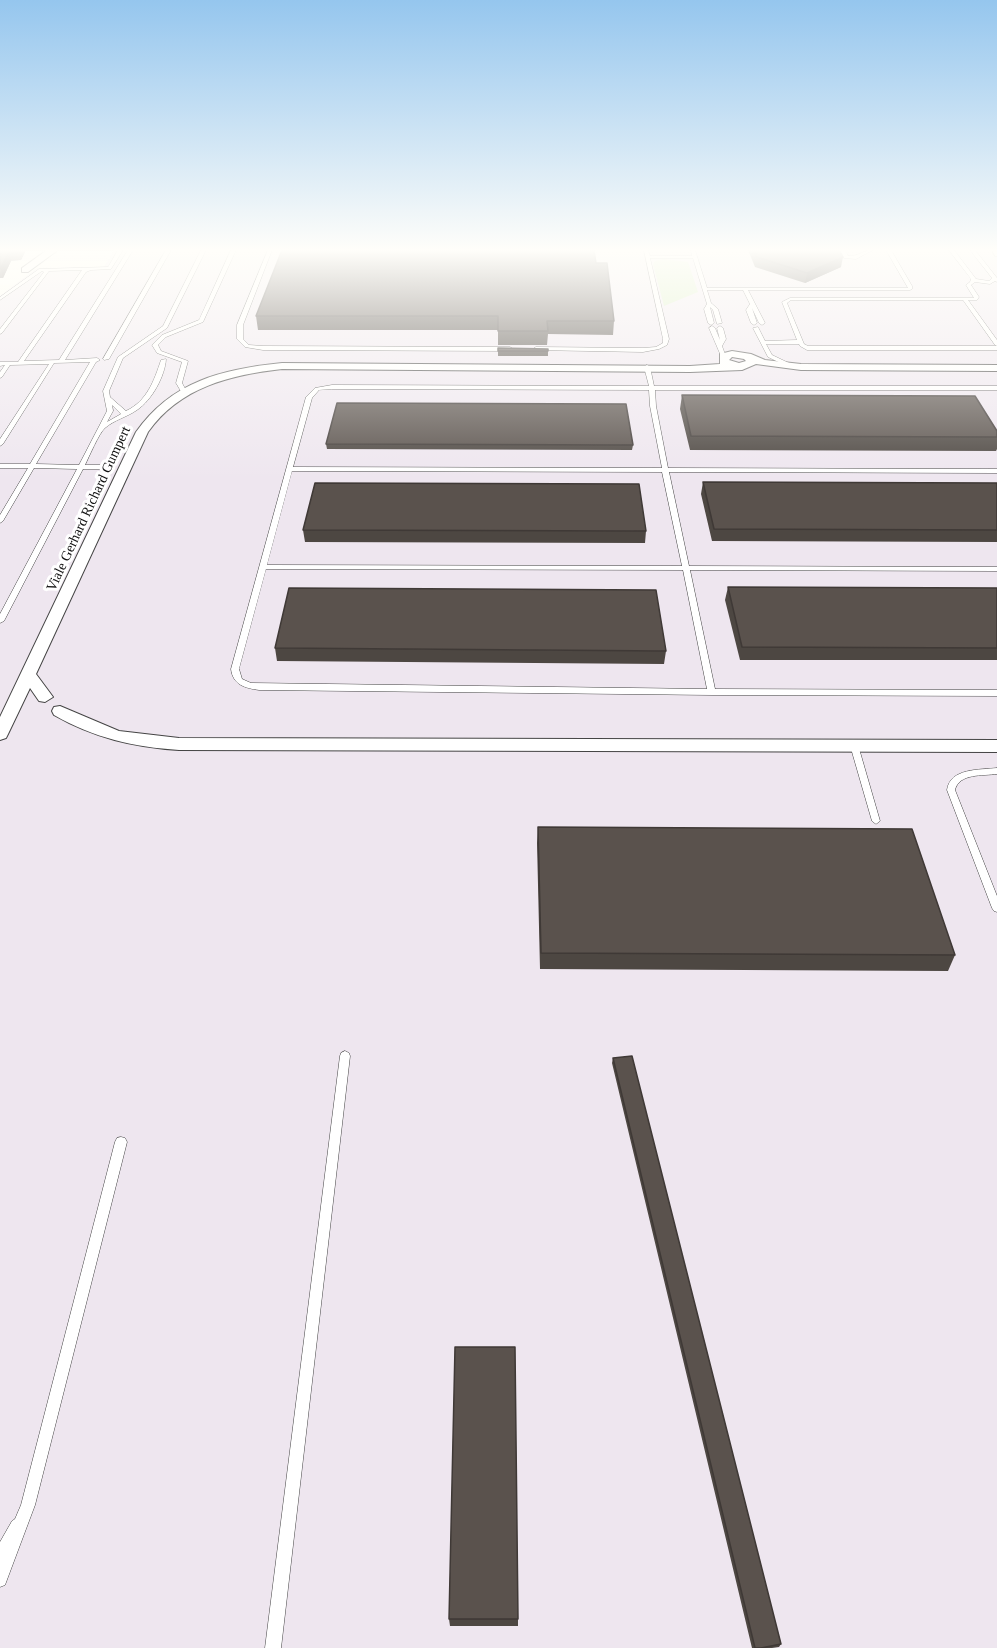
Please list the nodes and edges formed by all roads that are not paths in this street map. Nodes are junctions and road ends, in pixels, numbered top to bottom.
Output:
1 (45, 327) edge
2 (83, 327) edge
3 (125, 327) edge
4 (165, 327) edge
5 (186, 327) edge
6 (240, 327) edge
7 (663, 327) edge
8 (712, 327) edge
9 (720, 327) edge
10 (755, 327) edge
11 (763, 327) edge
12 (795, 327) edge
13 (984, 327) edge
14 (801, 342) junction
15 (766, 343) junction
16 (997, 346) edge
17 (520, 349) edge
18 (532, 349) edge
19 (723, 353) junction
20 (750, 357) junction
21 (121, 358) junction
22 (106, 359) junction
23 (94, 360) junction
24 (164, 360) dead end
25 (61, 361) junction
26 (53, 362) junction
27 (9, 363) junction
28 (20, 363) junction
29 (0, 364) edge
30 (738, 366) junction
31 (647, 367) junction
32 (667, 367) junction
33 (801, 367) junction
34 (997, 368) edge
35 (0, 376) edge
36 (652, 388) junction
37 (996, 389) edge
38 (184, 392) junction
39 (106, 395) junction
40 (125, 414) junction
41 (100, 431) junction
42 (0, 444) edge
43 (0, 466) edge
44 (32, 466) junction
45 (81, 466) junction
46 (100, 467) dead end
47 (289, 469) junction
48 (666, 471) junction
49 (997, 471) edge
50 (0, 521) edge
51 (262, 567) junction
52 (685, 568) junction
53 (997, 569) edge
54 (0, 621) edge
55 (28, 675) junction
56 (712, 692) junction
57 (997, 693) edge
58 (45, 697) dead end
59 (60, 711) dead end
60 (0, 734) edge
61 (854, 745) junction
62 (997, 746) edge
63 (997, 771) edge
64 (876, 821) dead end
65 (997, 908) edge
66 (345, 1056) dead end
67 (122, 1142) dead end
68 (28, 1505) junction
69 (0, 1557) edge
70 (0, 1580) edge
71 (273, 1648) edge

1 - 28 lane
2 - 25 lane
3 - 22 lane
4 - 21 lane
5 - 38 lane
6 - 17 lane
7 - 18 lane
8 - 19 lane
9 - 19 lane
10 - 15 lane
11 - 15 lane
12 - 14 lane
13 - 16 lane
14 - 15 lane
14 - 16 lane
15 - 33 lane
19 - 20 street, Viale Gerhard Richard Gumpert
19 - 30 street
19 - 32 street, Viale Gerhard Richard Gumpert
20 - 30 street
20 - 33 street, Viale Gerhard Richard Gumpert
21 - 22 lane
21 - 39 lane
22 - 23 lane
23 - 25 lane
23 - 44 lane
24 - 40 lane
25 - 26 lane
26 - 28 lane
26 - 42 lane
27 - 28 lane
27 - 29 lane
27 - 35 lane
30 - 32 street, Viale Gerhard Richard Gumpert
30 - 33 street, Viale Gerhard Richard Gumpert
31 - 32 street, Viale Gerhard Richard Gumpert
31 - 36 lane
31 - 38 street, Viale Gerhard Richard Gumpert
33 - 34 street, Viale Gerhard Richard Gumpert
36 - 37 lane
36 - 47 lane
36 - 48 lane
38 - 55 street, Viale Gerhard Richard Gumpert
39 - 40 lane
39 - 41 lane
40 - 41 lane
41 - 45 lane
43 - 44 lane
44 - 45 lane
44 - 50 lane
45 - 46 lane
45 - 54 lane
47 - 48 lane
47 - 51 lane
48 - 49 lane
48 - 52 lane
51 - 52 lane
51 - 56 lane
52 - 53 lane
52 - 56 lane
55 - 58 street
55 - 60 street, Viale Gerhard Richard Gumpert
56 - 57 lane
59 - 61 street
61 - 62 street
61 - 64 lane
63 - 65 lane
66 - 71 lane
67 - 68 lane
68 - 69 lane
68 - 70 lane

